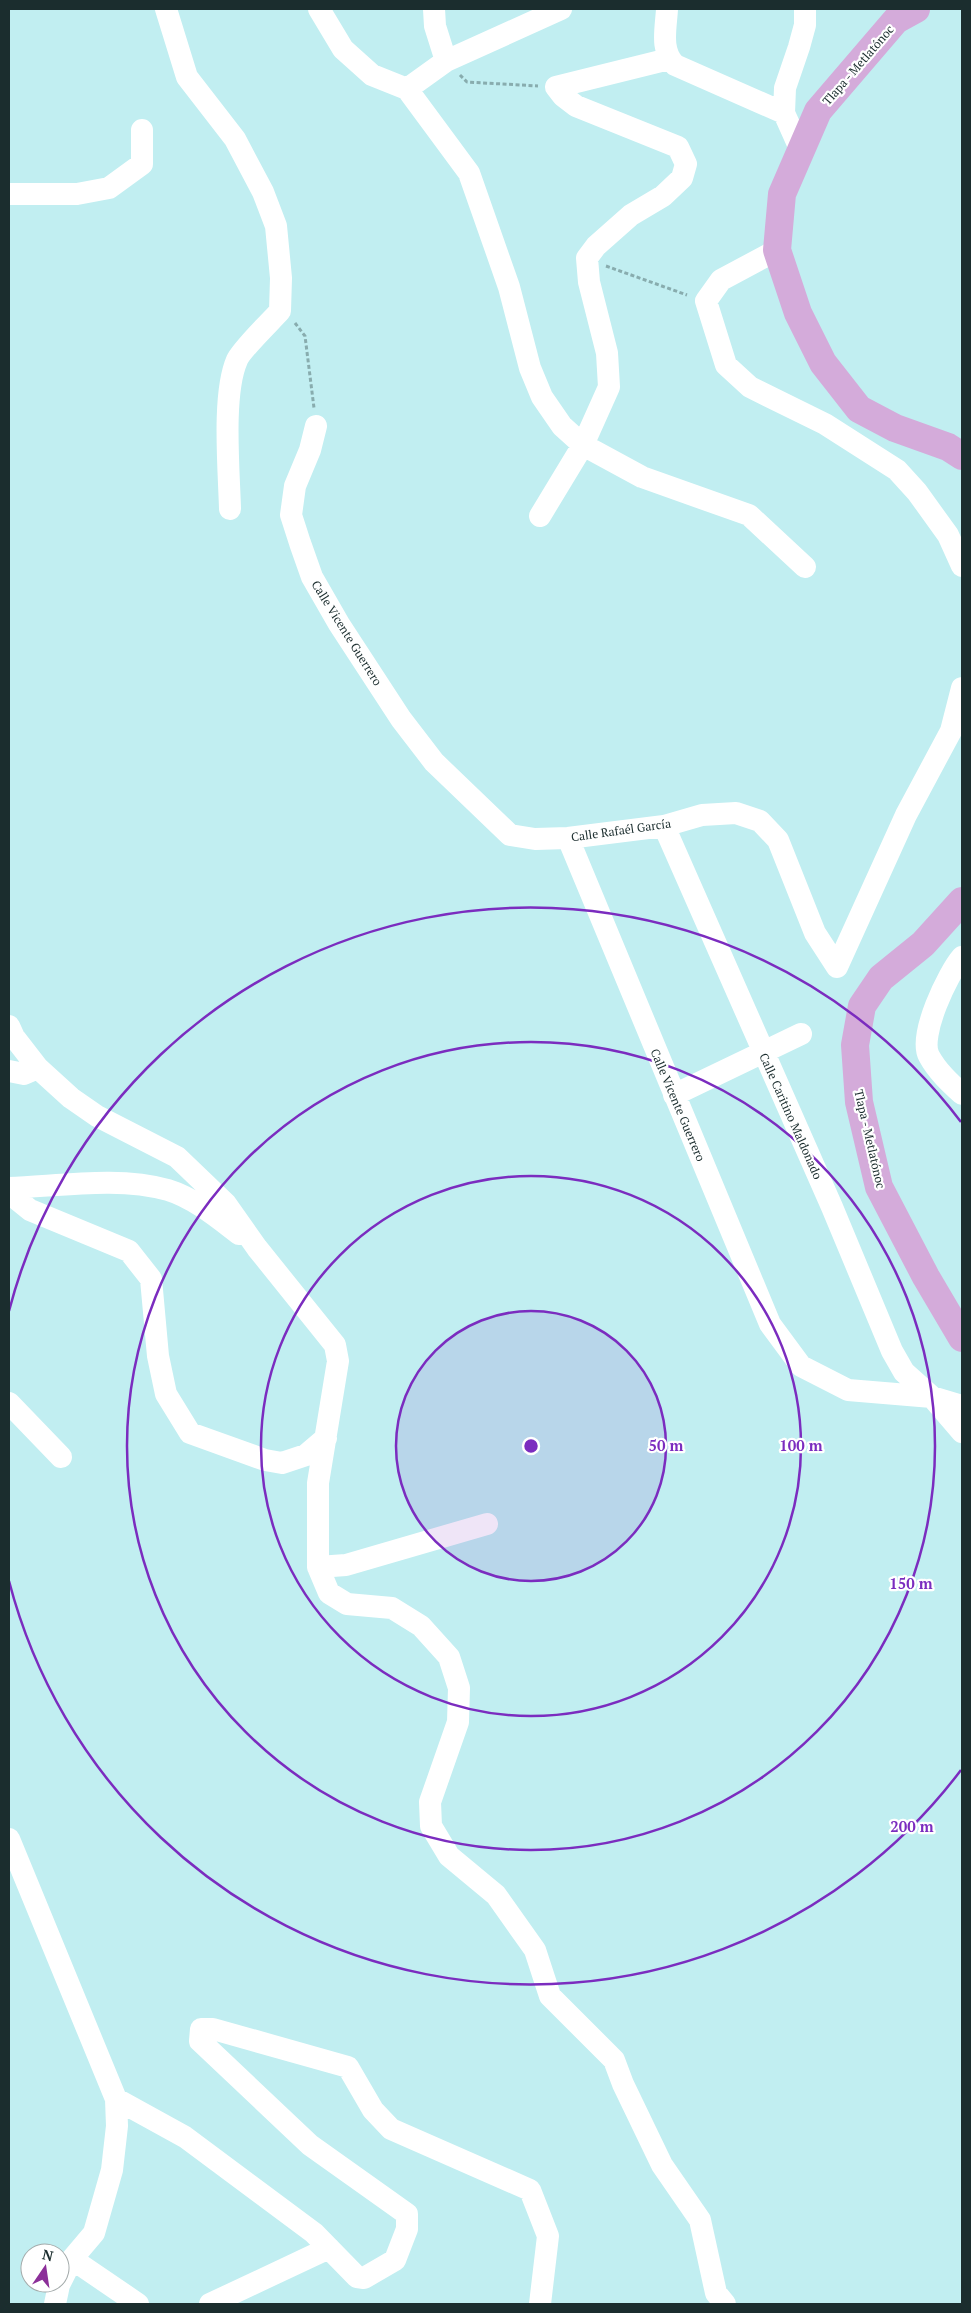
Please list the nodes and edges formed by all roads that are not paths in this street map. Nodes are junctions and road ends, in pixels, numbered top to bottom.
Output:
1 (166, 9) edge
2 (319, 9) edge
3 (434, 9) edge
4 (561, 9) edge
5 (667, 9) edge
6 (805, 9) edge
7 (904, 13) edge
8 (669, 60) junction
9 (446, 61) junction
10 (407, 89) junction
11 (784, 112) junction
12 (142, 130) dead end
13 (801, 151) junction
14 (9, 194) edge
15 (777, 250) junction
16 (316, 426) road end
17 (583, 445) junction
18 (962, 456) edge
19 (230, 509) dead end
20 (540, 516) dead end
21 (962, 566) edge
22 (805, 567) dead end
23 (962, 688) edge
24 (664, 826) junction
25 (510, 835) joint
26 (568, 838) junction
27 (962, 902) edge
28 (962, 957) edge
29 (9, 1026) edge
30 (801, 1034) dead end
31 (763, 1054) junction
32 (38, 1068) junction
33 (9, 1071) edge
34 (962, 1094) edge
35 (674, 1095) junction
36 (9, 1188) edge
37 (9, 1193) edge
38 (256, 1248) junction
39 (962, 1338) edge
40 (932, 1397) junction
41 (9, 1403) edge
42 (962, 1406) edge
43 (962, 1432) edge
44 (326, 1438) junction
45 (61, 1457) dead end
46 (486, 1524) dead end
47 (318, 1567) junction
48 (9, 1839) edge
49 (116, 2099) junction
50 (328, 2248) junction
51 (72, 2259) junction
52 (55, 2304) edge
53 (138, 2304) edge
54 (210, 2304) edge
55 (540, 2304) edge
56 (725, 2304) edge

1 - 19 street
2 - 10 street
3 - 9 street
4 - 9 street
5 - 8 street
6 - 11 street
7 - 13 main road, Tlapa - Metlatónoc
8 - 11 street
8 - 17 street
9 - 10 street
10 - 17 street
11 - 13 street
12 - 14 street
13 - 15 main road, Tlapa - Metlatónoc
15 - 18 main road, Tlapa - Metlatónoc
15 - 21 street
16 - 25 street, Calle Vicente Guerrero
17 - 20 street
17 - 22 street
23 - 24 street, Calle Rafaél García
24 - 26 street, Calle Rafaél García
24 - 31 street, Calle Caritino Maldonado
25 - 26 street, Calle Rafaél García
26 - 35 street, Calle Vicente Guerrero
27 - 39 main road, Tlapa - Metlatónoc
28 - 34 street
29 - 32 street
30 - 31 street
31 - 35 street
31 - 40 street, Calle Caritino Maldonado
32 - 33 street
32 - 38 street
35 - 40 street, Calle Vicente Guerrero
36 - 38 street
37 - 44 street
38 - 44 street
40 - 42 street
40 - 43 street, Calle Caritino Maldonado
41 - 45 street
44 - 47 street
46 - 47 street
47 - 56 street
48 - 49 street
49 - 50 street
49 - 51 street
50 - 54 street
50 - 55 street
51 - 52 street
51 - 53 street

